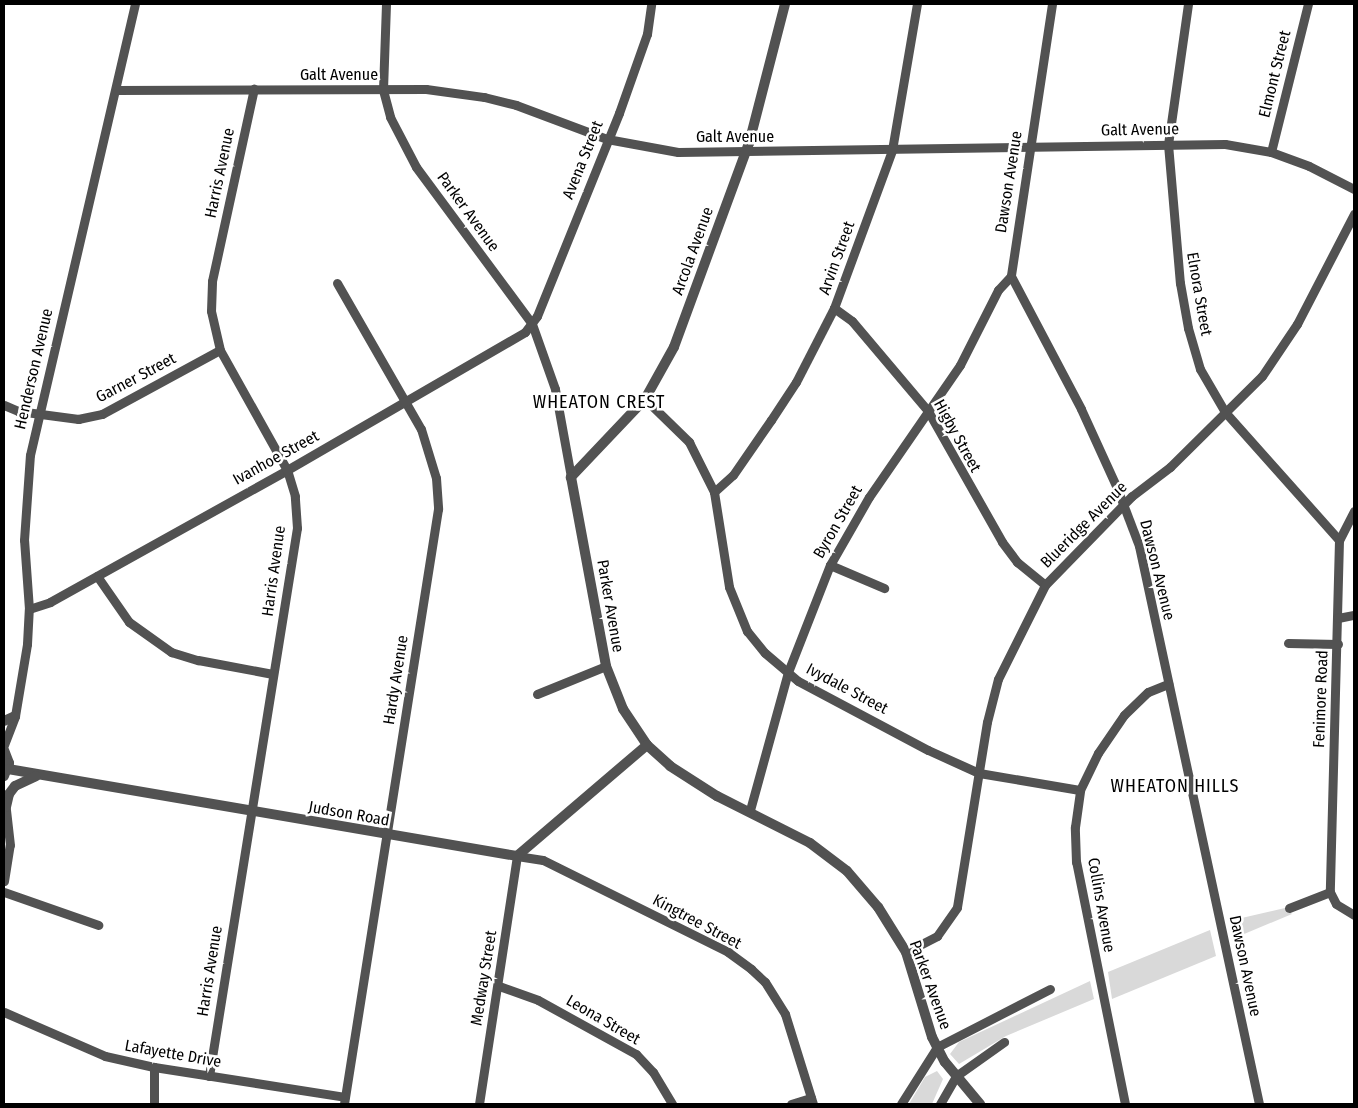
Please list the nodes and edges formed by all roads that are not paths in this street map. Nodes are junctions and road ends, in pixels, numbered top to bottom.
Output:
1 (135, 4) edge
2 (386, 4) edge
3 (651, 4) edge
4 (785, 4) edge
5 (917, 4) edge
6 (1052, 4) edge
7 (1188, 4) edge
8 (1308, 4) edge
9 (254, 89) junction
10 (116, 90) junction
11 (383, 90) junction
12 (607, 139) junction
13 (1168, 144) junction
14 (1030, 146) junction
15 (892, 150) junction
16 (746, 152) junction
17 (1271, 152) junction
18 (1354, 189) edge
19 (1354, 214) edge
20 (1011, 276) junction
21 (337, 283) dead end
22 (834, 308) junction
23 (532, 324) junction
24 (220, 350) junction
25 (645, 399) junction
26 (406, 400) junction
27 (4, 405) edge
28 (928, 411) junction
29 (1225, 412) junction
30 (38, 414) junction
31 (287, 470) junction
32 (571, 477) junction
33 (714, 492) junction
34 (1124, 506) junction
35 (1354, 511) edge
36 (1339, 540) junction
37 (830, 565) junction
38 (97, 576) junction
39 (1045, 585) junction
40 (884, 588) dead end
41 (29, 609) junction
42 (1354, 615) edge
43 (1338, 618) junction
44 (1288, 644) dead end
45 (1338, 644) junction
46 (606, 666) junction
47 (788, 672) junction
48 (273, 674) junction
49 (1168, 684) junction
50 (537, 694) dead end
51 (15, 716) junction
52 (4, 721) edge
53 (4, 745) edge
54 (647, 745) junction
55 (4, 750) edge
56 (6, 772) edge
57 (979, 773) junction
58 (38, 775) junction
59 (1080, 790) junction
60 (5, 802) edge
61 (750, 810) junction
62 (251, 812) junction
63 (386, 836) junction
64 (517, 856) junction
65 (4, 881) edge
66 (4, 892) edge
67 (1330, 892) junction
68 (1289, 908) dead end
69 (1354, 915) edge
70 (98, 925) dead end
71 (906, 952) junction
72 (499, 986) junction
73 (1050, 989) dead end
74 (4, 1012) edge
75 (1004, 1042) dead end
76 (937, 1047) junction
77 (154, 1067) junction
78 (209, 1076) junction
79 (956, 1076) junction
80 (344, 1101) edge
81 (812, 1101) edge
82 (154, 1104) edge
83 (479, 1104) edge
84 (672, 1104) edge
85 (791, 1104) edge
86 (901, 1104) edge
87 (940, 1104) edge
88 (980, 1104) edge
89 (1125, 1104) edge
90 (1259, 1104) edge

1 - 10 street, Henderson Avenue
2 - 11 street, Parker Avenue
3 - 12 street, Avena Street
4 - 16 street, Arcola Avenue
5 - 15 street, Arvin Street
6 - 14 street, Dawson Avenue
7 - 13 street, Elnora Street
8 - 17 street, Elmont Street
9 - 10 street, Galt Avenue
9 - 11 street, Galt Avenue
9 - 24 street, Harris Avenue
10 - 30 street, Henderson Avenue
11 - 12 street, Galt Avenue
11 - 23 street, Parker Avenue
12 - 16 street, Galt Avenue
12 - 23 street, Avena Street
13 - 14 street, Galt Avenue
13 - 17 street, Galt Avenue
13 - 29 street, Elnora Street
14 - 15 street, Galt Avenue
14 - 20 street, Dawson Avenue
15 - 16 street, Galt Avenue
15 - 22 street, Arvin Street
16 - 25 street, Arcola Avenue
17 - 18 street, Galt Avenue
19 - 29 street, Blueridge Avenue
20 - 28 street, Byron Street
20 - 34 street, Dawson Avenue
21 - 26 street, Hardy Avenue
22 - 28 street, Higby Street
22 - 33 street, Arvin Street
23 - 26 street, Ivanhoe Street
23 - 32 street, Parker Avenue
24 - 30 street, Garner Street
24 - 31 street, Harris Avenue
25 - 32 street, Arcola Avenue
25 - 33 street, Ivydale Street
26 - 31 street, Ivanhoe Street
26 - 63 street, Hardy Avenue
27 - 30 street, Garner Street
28 - 37 street, Byron Street
28 - 39 street, Higby Street
29 - 34 street, Blueridge Avenue
29 - 36 street, Elnora Street
30 - 41 street, Henderson Avenue
31 - 38 street, Ivanhoe Street
31 - 48 street, Harris Avenue
32 - 46 street, Parker Avenue
33 - 47 street, Ivydale Street
34 - 39 street, Blueridge Avenue
34 - 49 street, Dawson Avenue
35 - 36 street, Fenimore Road
36 - 43 street, Fenimore Road
37 - 40 street
37 - 47 street, Byron Street
38 - 41 street, Ivanhoe Street
38 - 48 street
39 - 57 street, Blueridge Avenue
41 - 51 street, Henderson Avenue
42 - 43 street
43 - 45 street, Fenimore Road
44 - 45 street
45 - 67 street, Fenimore Road
46 - 50 street
46 - 54 street, Parker Avenue
47 - 57 street, Ivydale Street
47 - 61 street, Byron Street
48 - 62 street, Harris Avenue
49 - 59 street, Collins Avenue
49 - 90 street, Dawson Avenue
51 - 52 street
51 - 53 street, Henderson Avenue
54 - 61 street, Parker Avenue
54 - 64 street
55 - 56 street
56 - 58 street, Judson Road
57 - 59 street, Ivydale Street
57 - 71 street, Blueridge Avenue
58 - 60 street
58 - 62 street, Judson Road
59 - 89 street, Collins Avenue
60 - 65 street
61 - 71 street, Parker Avenue
62 - 63 street, Judson Road
62 - 78 street, Harris Avenue
63 - 64 street, Judson Road
63 - 80 street, Hardy Avenue
64 - 72 street, Medway Street
64 - 81 street, Kingtree Street
66 - 70 street
67 - 68 street
67 - 69 street
71 - 76 street, Parker Avenue
72 - 83 street, Medway Street
72 - 84 street, Leona Street
73 - 76 street
74 - 77 street, Lafayette Drive
75 - 79 street
76 - 79 street, Parker Avenue
76 - 86 street
77 - 78 street, Lafayette Drive
77 - 82 street
78 - 80 street, Lafayette Drive
79 - 87 street
79 - 88 street, Parker Avenue
81 - 85 street

